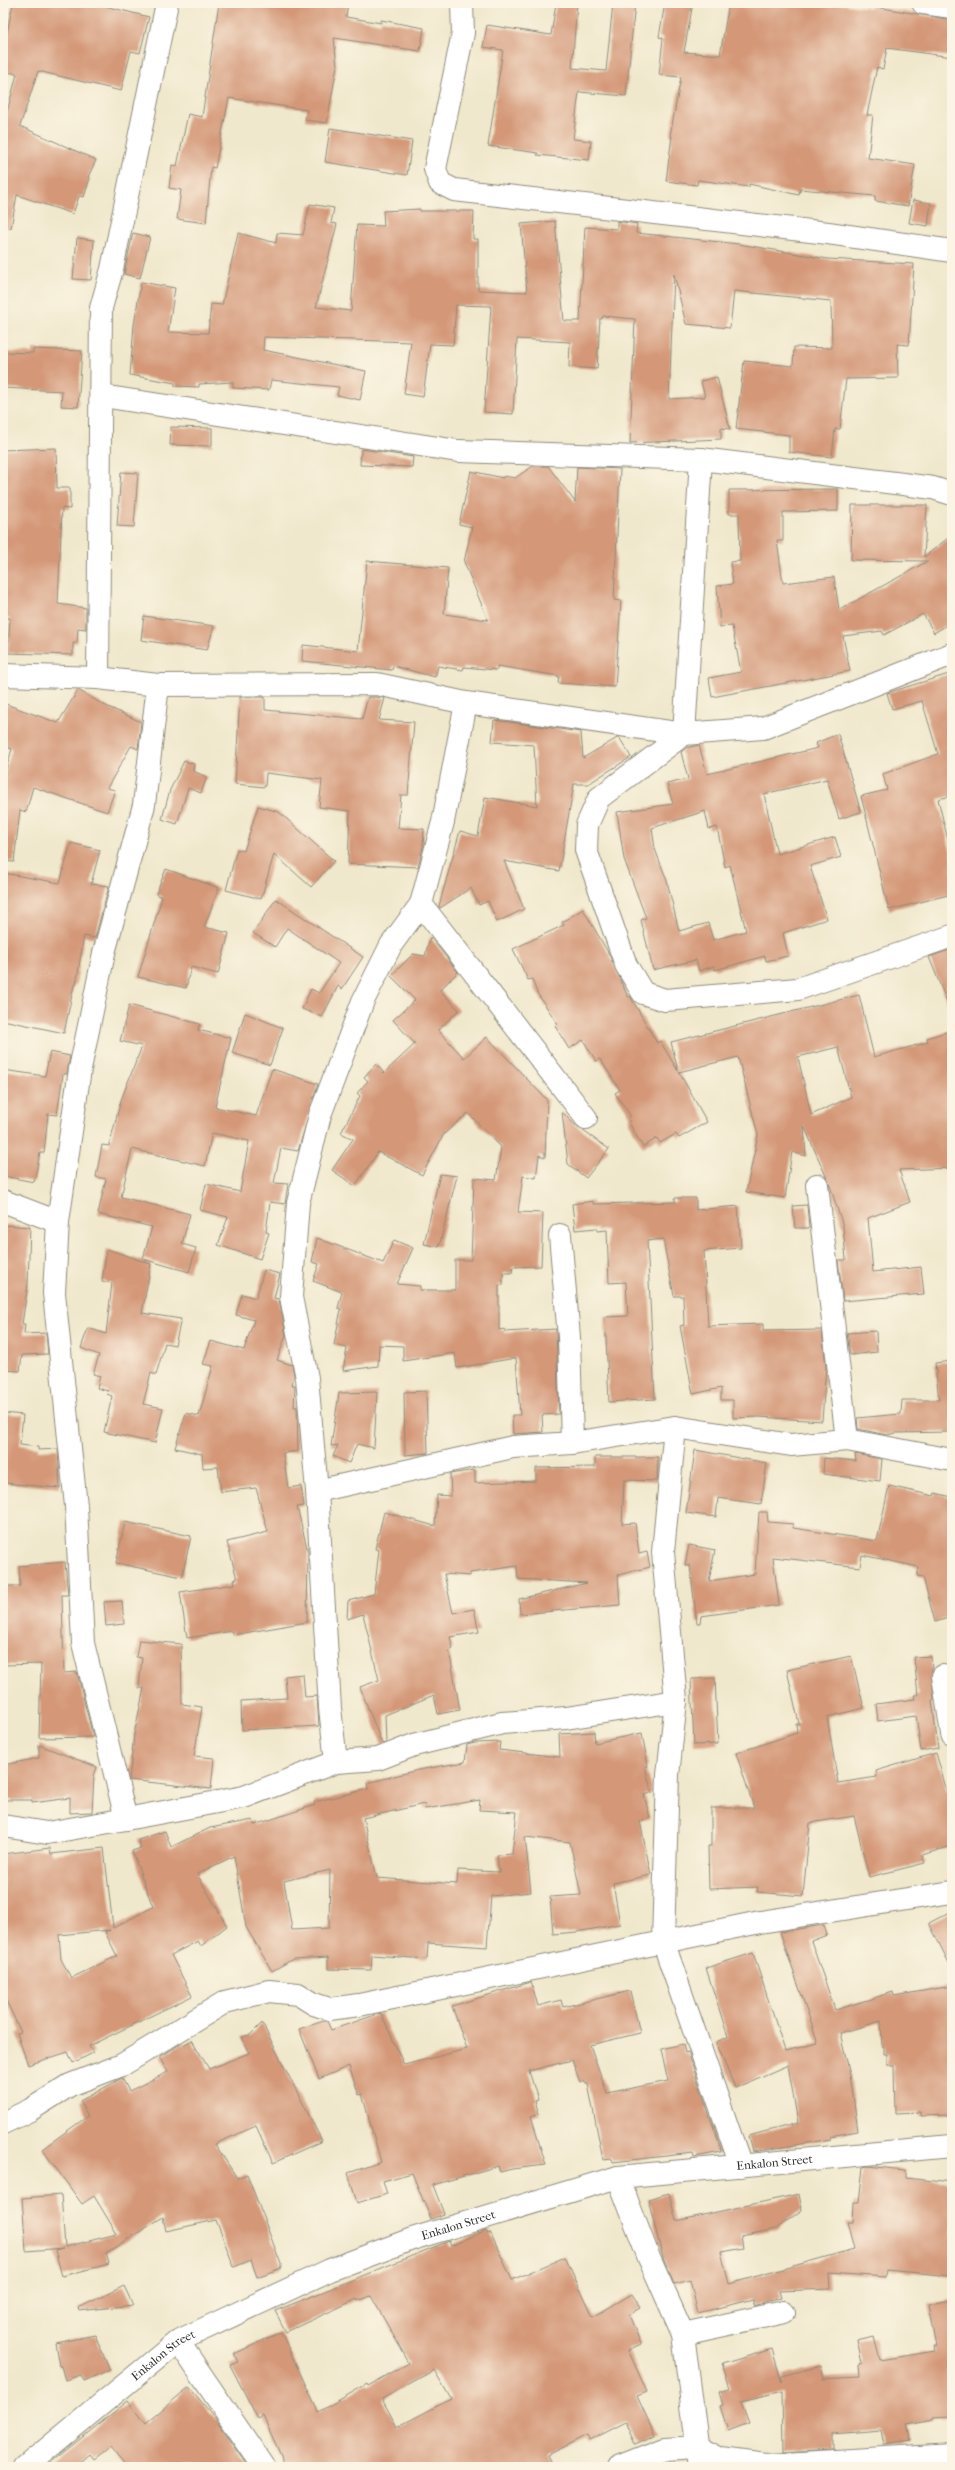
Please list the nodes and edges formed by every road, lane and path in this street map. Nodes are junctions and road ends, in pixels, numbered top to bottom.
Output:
1 (167, 3) edge
2 (462, 3) edge
3 (922, 3) edge
4 (952, 7) edge
5 (952, 251) edge
6 (102, 396) junction
7 (701, 459) junction
8 (952, 494) edge
9 (952, 654) edge
10 (3, 675) edge
11 (98, 678) junction
12 (158, 685) junction
13 (466, 703) junction
14 (684, 734) junction
15 (421, 904) junction
16 (952, 936) edge
17 (586, 1118) dead end
18 (817, 1185) dead end
19 (3, 1201) edge
20 (58, 1222) junction
21 (560, 1235) dead end
22 (675, 1427) junction
23 (847, 1440) junction
24 (572, 1443) junction
25 (952, 1460) edge
26 (317, 1491) junction
27 (943, 1676) dead end
28 (676, 1701) junction
29 (952, 1734) edge
30 (336, 1762) junction
31 (126, 1819) junction
32 (3, 1826) edge
33 (952, 1892) edge
34 (662, 1941) junction
35 (3, 2123) edge
36 (952, 2146) edge
37 (741, 2166) junction
38 (618, 2177) junction
39 (784, 2312) dead end
40 (683, 2334) junction
41 (178, 2341) junction
42 (952, 2454) edge
43 (699, 2457) edge
44 (24, 2467) edge
45 (264, 2467) edge
46 (619, 2467) edge

1 - 6 street
2 - 5 street
3 - 4 street
6 - 7 street
6 - 11 street
7 - 8 street
7 - 14 street
9 - 14 street
10 - 11 street
11 - 12 street
12 - 13 street
12 - 20 street
13 - 14 street
13 - 15 street
14 - 16 street
15 - 17 street
15 - 26 street
18 - 23 street
19 - 20 street
20 - 31 street
21 - 24 street
22 - 23 street
22 - 24 street
22 - 28 street
23 - 25 street
24 - 26 street
26 - 30 street
27 - 29 street
28 - 30 street
28 - 34 street
30 - 31 street
31 - 32 street
33 - 34 street
34 - 35 street
34 - 37 street
36 - 37 street, Enkalon Street
37 - 38 street, Enkalon Street
38 - 40 street
38 - 41 street, Enkalon Street
39 - 40 street
40 - 43 street
41 - 44 street, Enkalon Street
41 - 45 street
42 - 43 street
43 - 46 street

